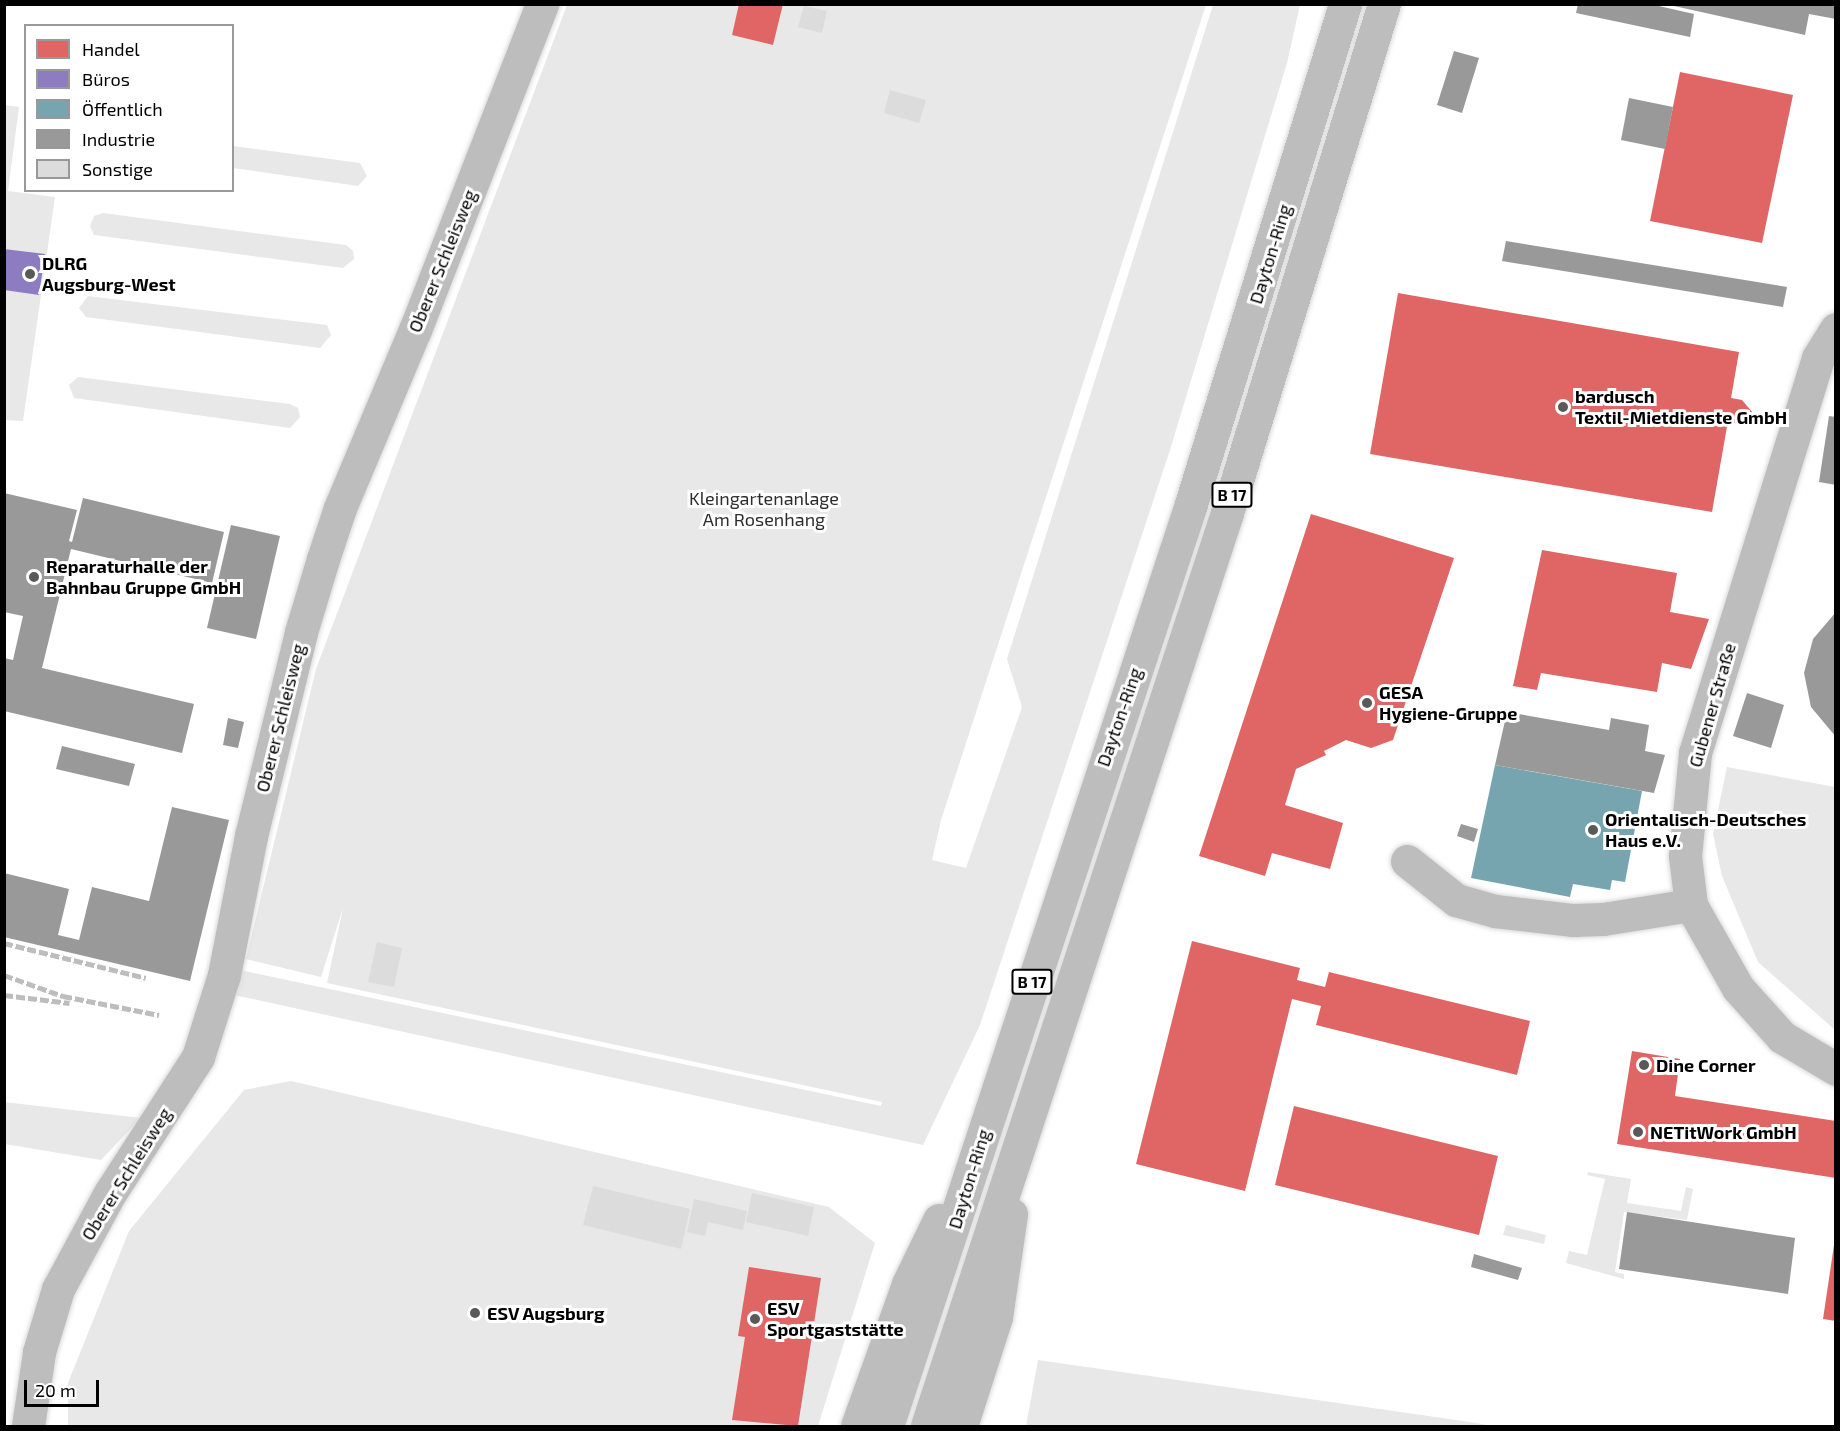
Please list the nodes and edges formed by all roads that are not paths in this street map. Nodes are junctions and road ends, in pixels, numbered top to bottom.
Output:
1 (542, 4) edge
2 (1345, 4) edge
3 (1384, 4) edge
4 (1836, 329) edge
5 (1407, 861) dead end
6 (1691, 905) junction
7 (1836, 1068) edge
8 (1016, 1159) junction
9 (972, 1165) junction
10 (28, 1426) edge
11 (857, 1426) edge
12 (887, 1426) edge
13 (927, 1426) edge
14 (962, 1426) edge

1 - 10 main road, Oberer Schleisweg
2 - 9 main road, Dayton-Ring / B 17
3 - 8 main road, Dayton-Ring / B 17
4 - 6 main road, Gubener Straße
5 - 6 main road
6 - 7 main road
8 - 13 main road, Dayton-Ring / B 17
8 - 14 main road
9 - 11 main road
9 - 12 main road, Dayton-Ring / B 17

